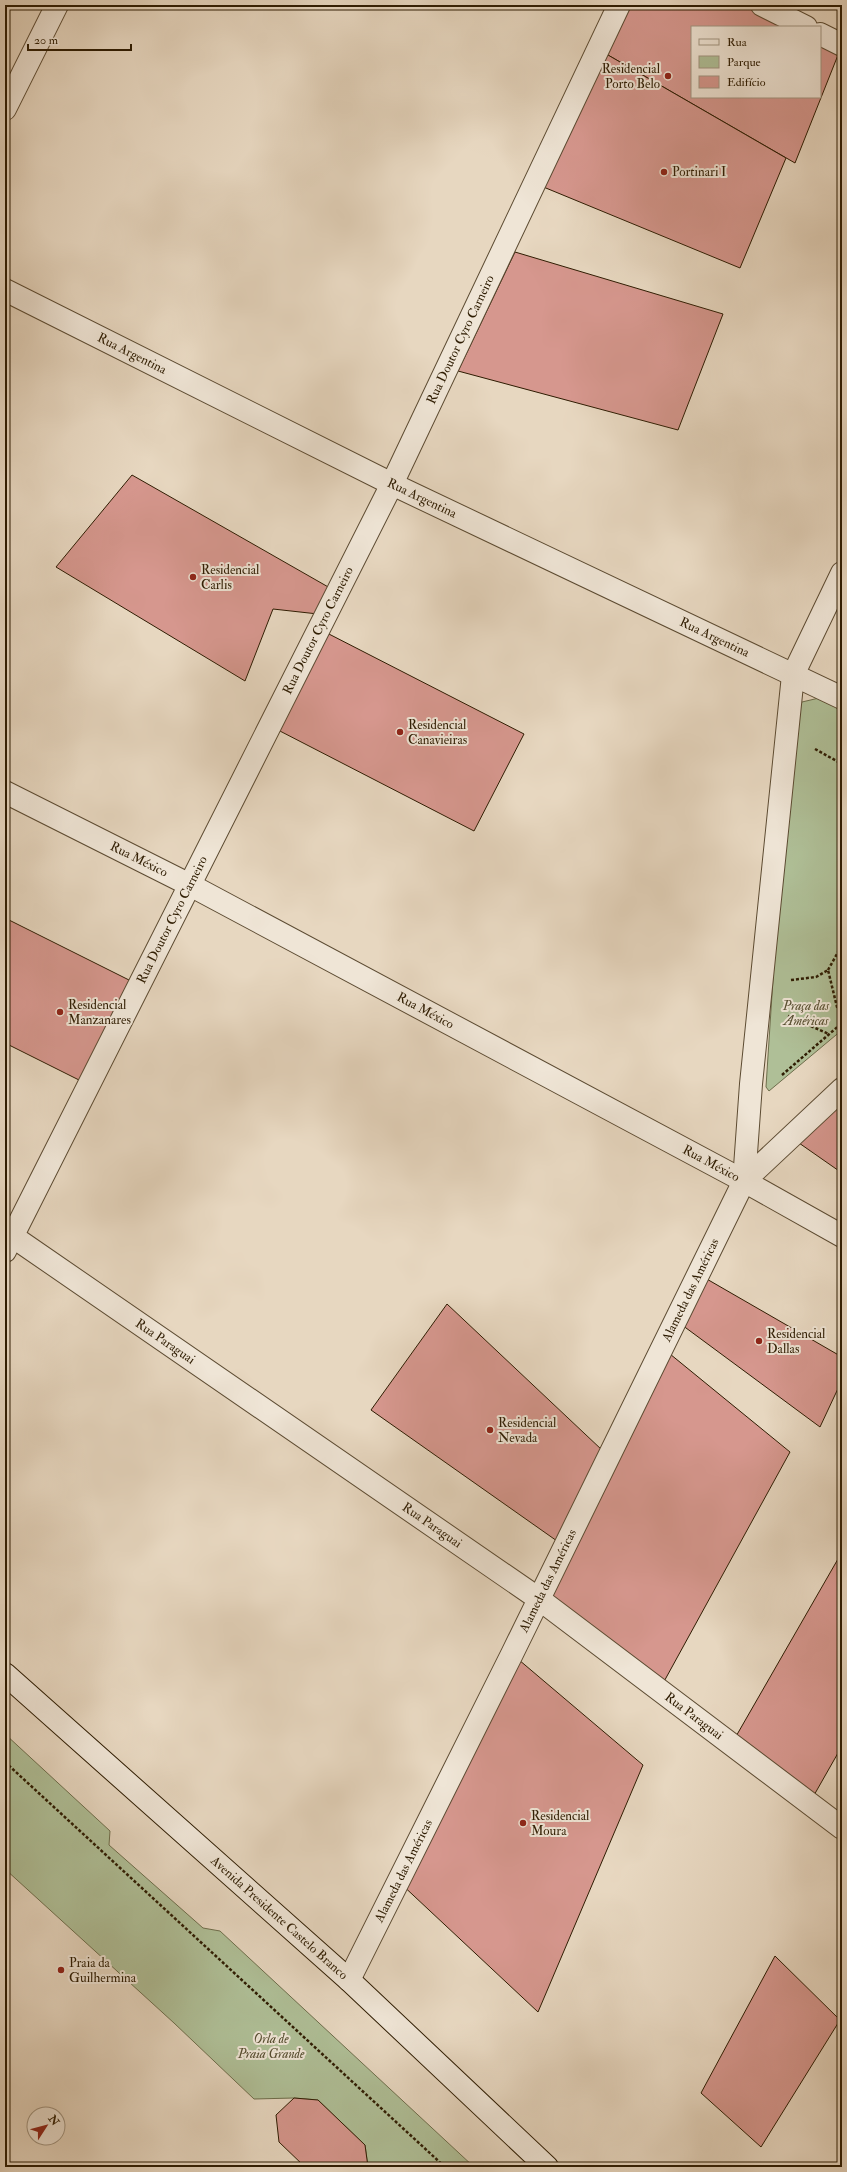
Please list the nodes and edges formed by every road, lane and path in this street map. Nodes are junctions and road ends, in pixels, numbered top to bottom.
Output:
1 (57, 5) edge
2 (619, 5) edge
3 (762, 5) edge
4 (804, 26) edge
5 (821, 34) edge
6 (842, 45) edge
7 (5, 109) edge
8 (5, 290) edge
9 (392, 484) junction
10 (842, 573) edge
11 (793, 675) junction
12 (842, 698) edge
13 (809, 749) dead end
14 (842, 764) edge
15 (5, 792) edge
16 (190, 885) junction
17 (842, 945) edge
18 (828, 970) junction
19 (786, 980) dead end
20 (783, 1014) dead end
21 (842, 1020) edge
22 (829, 1034) dead end
23 (842, 1089) edge
24 (744, 1181) junction
25 (842, 1236) edge
26 (8, 1243) edge
27 (538, 1599) junction
28 (5, 1674) edge
29 (5, 1762) edge
30 (842, 1828) edge
31 (349, 1980) junction
32 (446, 2167) edge
33 (547, 2167) edge

1 - 7 street
2 - 9 street, Rua Doutor Cyro Carneiro
3 - 4 street
5 - 6 street
8 - 9 street, Rua Argentina
9 - 11 street, Rua Argentina
9 - 16 street, Rua Doutor Cyro Carneiro
10 - 11 street
11 - 12 street, Rua Argentina
11 - 24 street
13 - 14 path
15 - 16 street, Rua México
16 - 24 street, Rua México
16 - 26 street, Rua Doutor Cyro Carneiro
17 - 18 path
18 - 19 path
18 - 21 path
20 - 22 path
23 - 24 street
24 - 25 street, Rua México
24 - 27 street, Alameda das Américas
26 - 27 street, Rua Paraguai
27 - 30 street, Rua Paraguai
27 - 31 street, Alameda das Américas
28 - 31 street, Avenida Presidente Castelo Branco
29 - 32 path
31 - 33 street, Avenida Presidente Castelo Branco

